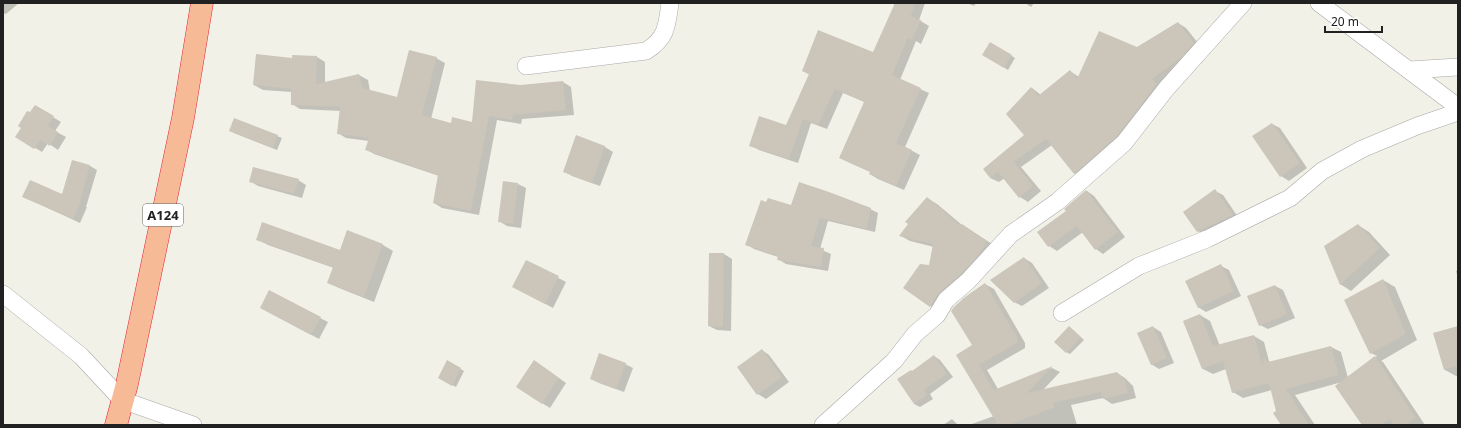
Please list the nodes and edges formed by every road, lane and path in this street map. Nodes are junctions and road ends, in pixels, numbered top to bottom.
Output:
1 (202, 3) edge
2 (670, 3) edge
3 (1243, 3) edge
4 (1319, 3) edge
5 (526, 66) dead end
6 (1458, 67) edge
7 (1409, 70) junction
8 (1458, 108) edge
9 (1458, 112) edge
10 (3, 294) edge
11 (1062, 313) dead end
12 (122, 400) junction
13 (116, 425) edge
14 (193, 425) edge
15 (822, 425) edge

1 - 12 highway, A124
2 - 5 street
3 - 15 street
4 - 7 street
6 - 7 street
7 - 8 street
9 - 11 street
10 - 12 street
12 - 13 highway, A124
12 - 14 street

